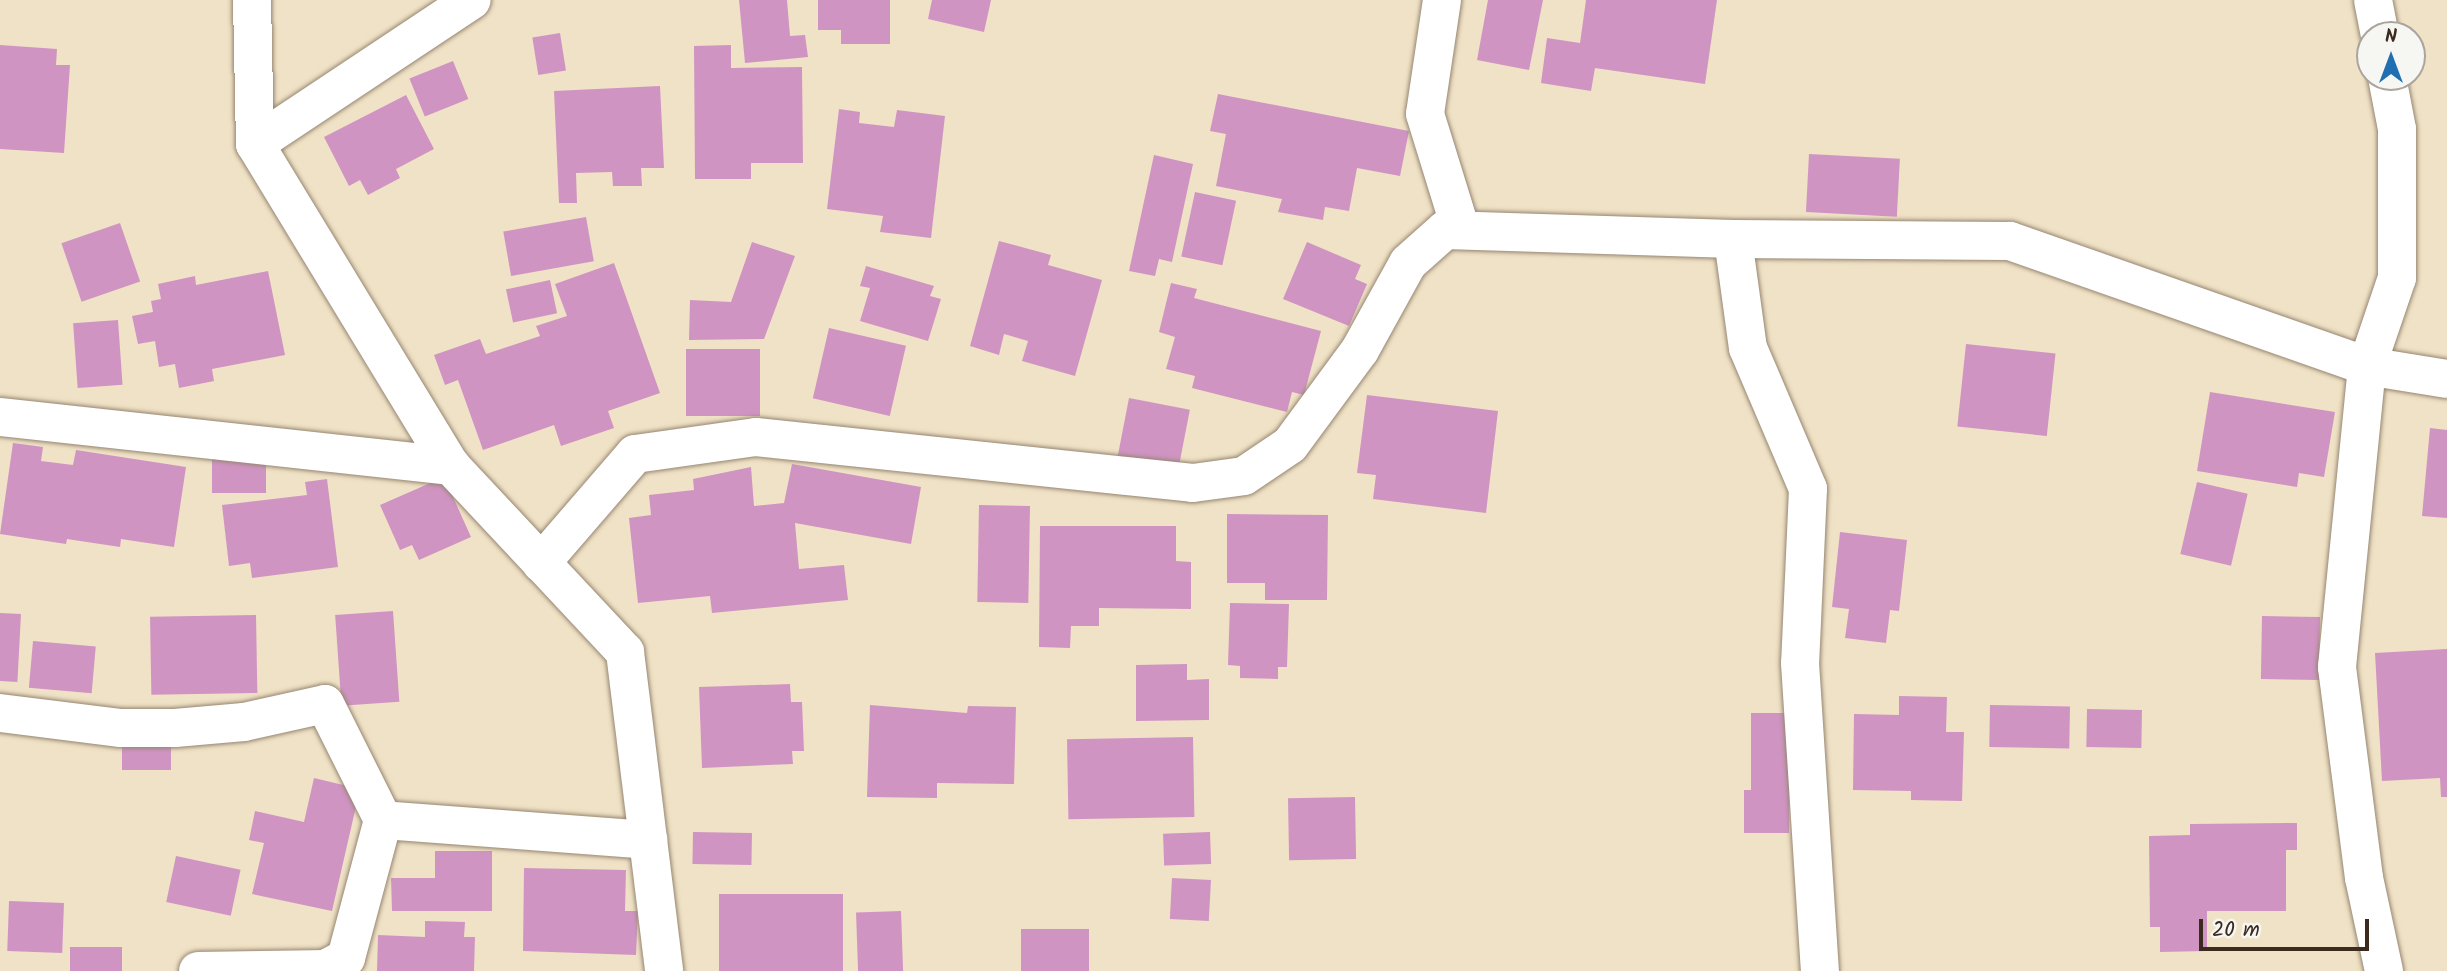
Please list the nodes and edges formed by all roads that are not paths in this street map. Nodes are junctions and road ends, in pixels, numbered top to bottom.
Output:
1 (252, 0) edge
2 (472, 0) edge
3 (1442, 0) edge
4 (2373, 0) edge
5 (2377, 21) edge
6 (2390, 91) edge
7 (255, 144) junction
8 (1461, 230) junction
9 (1733, 239) junction
10 (2368, 366) junction
11 (2447, 379) edge
12 (0, 417) edge
13 (451, 466) junction
14 (541, 563) junction
15 (0, 713) edge
16 (383, 820) junction
17 (648, 840) junction
18 (198, 971) edge
19 (664, 971) edge
20 (1820, 971) edge
21 (2384, 971) edge

1 - 7 street
2 - 7 street
3 - 8 street
4 - 5 street
6 - 10 street
7 - 13 street
8 - 9 street
8 - 14 street
9 - 10 street
9 - 20 street
10 - 11 street
10 - 21 street
12 - 13 street
13 - 14 street
14 - 17 street
15 - 16 street
16 - 17 street
16 - 18 street
17 - 19 street

